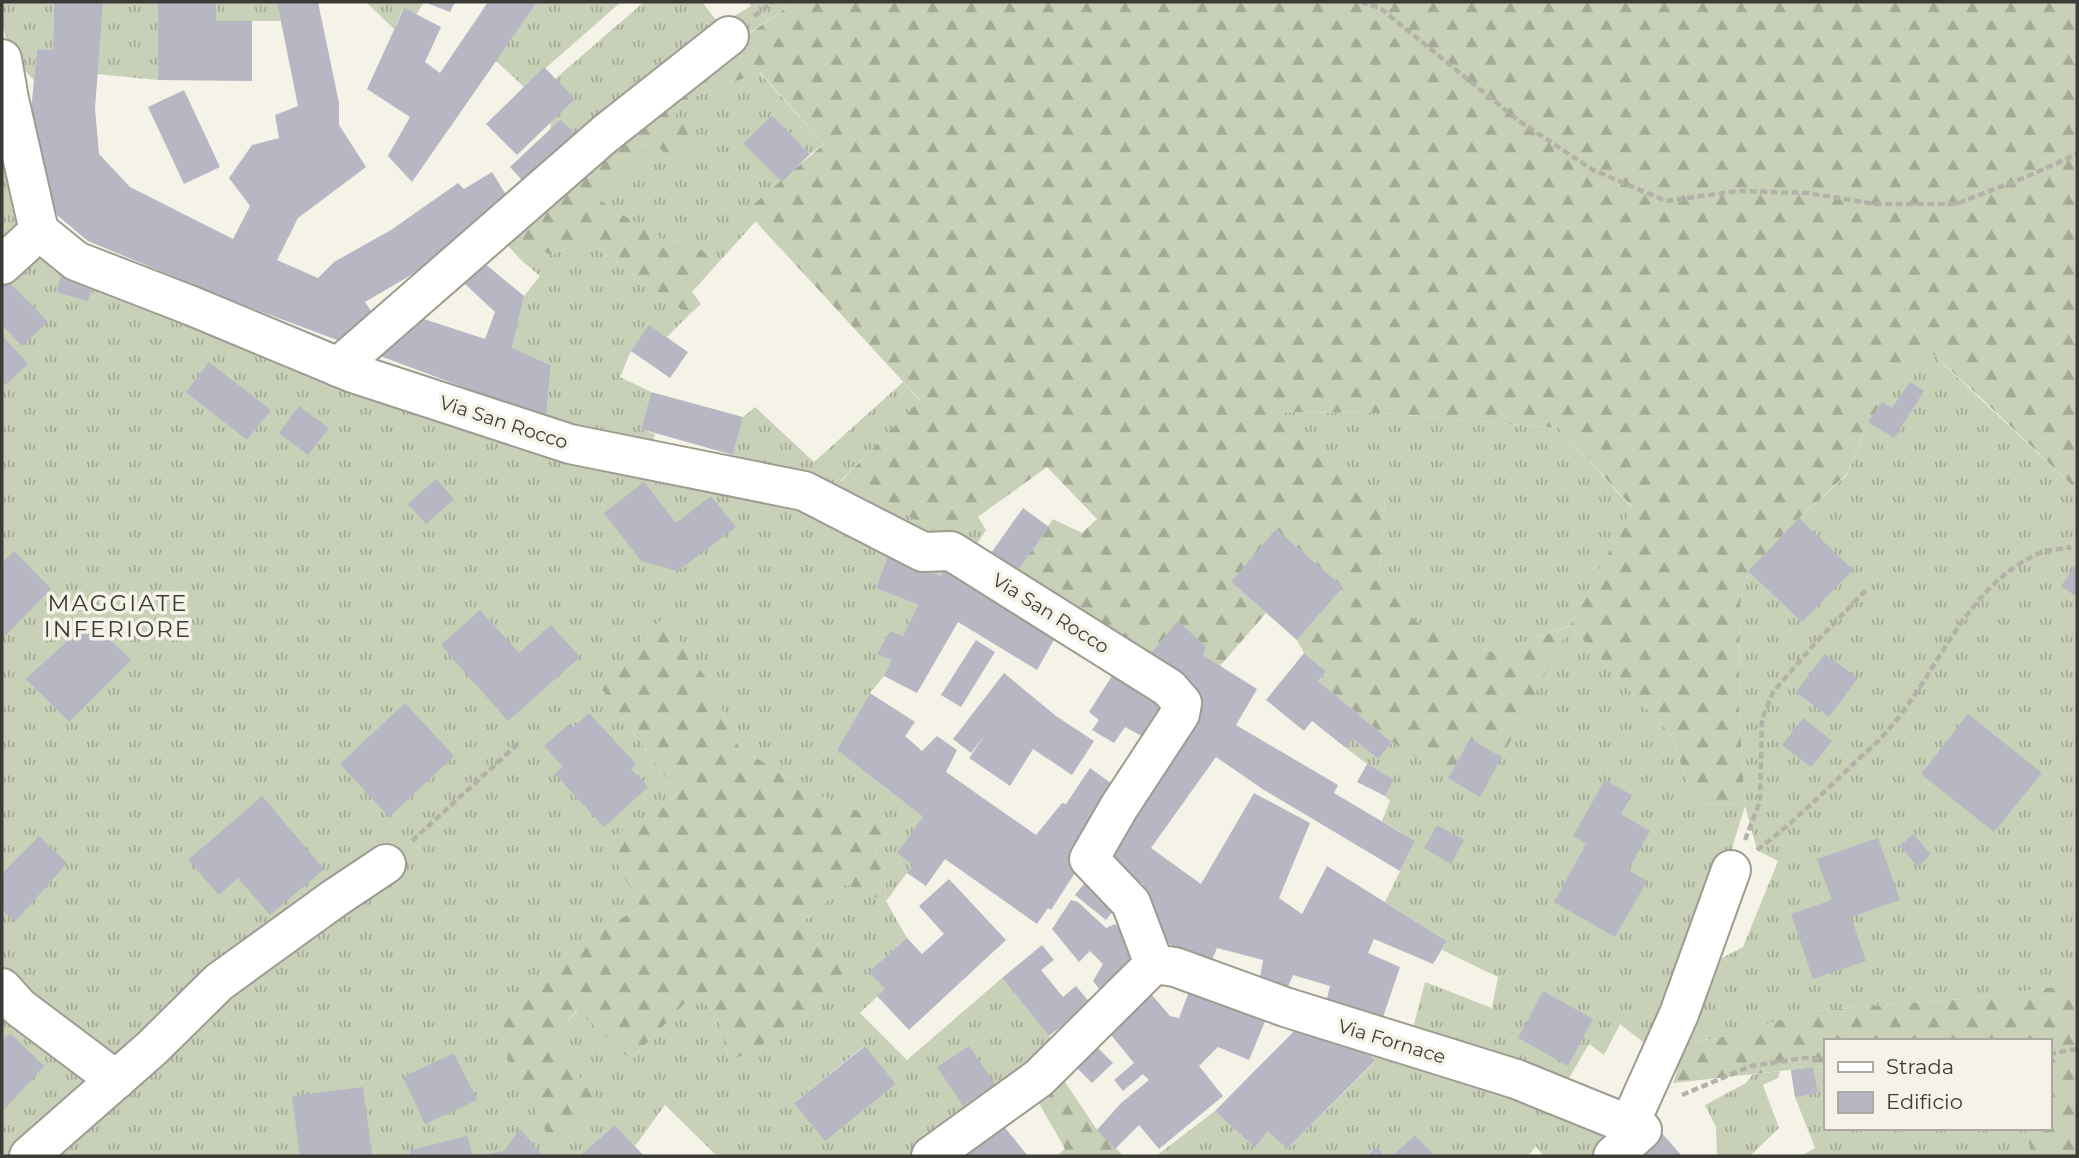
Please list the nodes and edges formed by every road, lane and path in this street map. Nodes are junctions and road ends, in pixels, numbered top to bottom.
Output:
1 (1361, 2) edge
2 (729, 36) dead end
3 (2, 59) edge
4 (2077, 153) edge
5 (39, 231) junction
6 (2, 265) edge
7 (338, 367) junction
8 (2071, 547) dead end
9 (1868, 589) dead end
10 (520, 742) dead end
11 (386, 864) joint
12 (1731, 870) junction
13 (1154, 964) junction
14 (2, 988) edge
15 (2077, 1049) edge
16 (2051, 1054) edge
17 (1824, 1058) edge
18 (116, 1080) junction
19 (1680, 1096) dead end
20 (1630, 1123) junction
21 (29, 1156) edge
22 (932, 1156) edge
23 (1613, 1156) edge

1 - 4 path
2 - 7 street
3 - 5 street
5 - 6 street
5 - 7 street, Via San Rocco
7 - 13 street, Via San Rocco
8 - 12 path
9 - 12 path
10 - 11 path
11 - 18 street
12 - 20 street
13 - 20 street, Via Fornace
13 - 22 street
14 - 18 street
15 - 16 path
17 - 19 path
18 - 21 street
20 - 23 street

